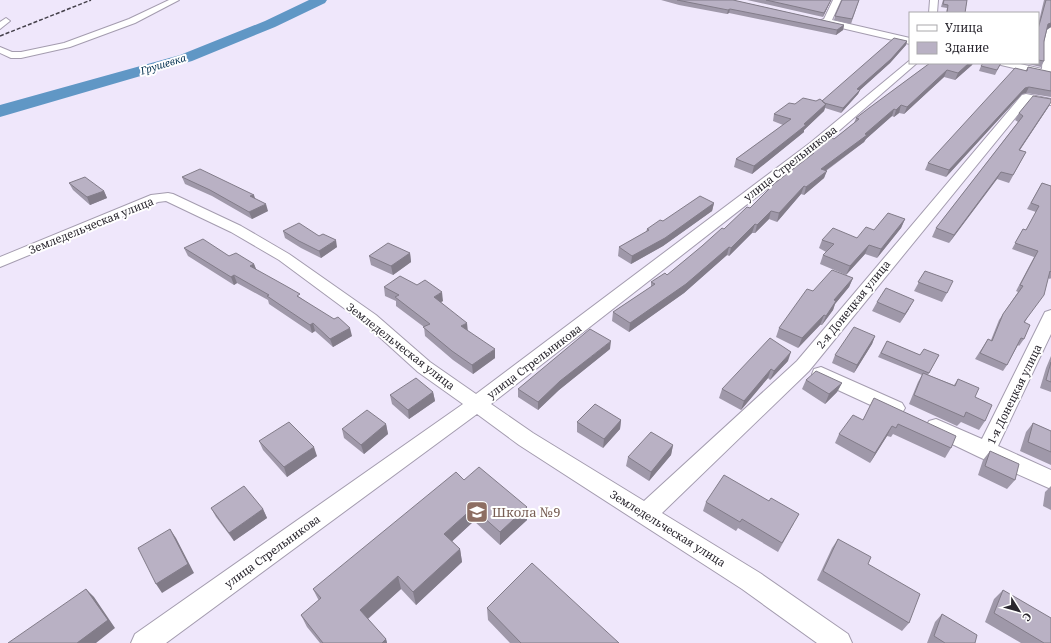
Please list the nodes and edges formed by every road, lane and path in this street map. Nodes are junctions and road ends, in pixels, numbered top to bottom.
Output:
1 (175, 0) edge
2 (837, 0) edge
3 (934, 0) edge
4 (933, 12) edge
5 (812, 18) edge
6 (827, 22) junction
7 (1051, 30) edge
8 (909, 41) edge
9 (0, 50) edge
10 (911, 64) edge
11 (1008, 64) edge
12 (1049, 73) edge
13 (1051, 102) edge
14 (0, 262) edge
15 (1051, 316) edge
16 (803, 366) junction
17 (477, 404) junction
18 (986, 451) junction
19 (1051, 480) edge
20 (646, 514) junction
21 (144, 643) edge
22 (839, 643) edge

1 - 9 street
2 - 6 street
3 - 4 street
5 - 6 street
6 - 8 street
7 - 12 street
10 - 17 street, улица Стрельникова
11 - 12 street
13 - 16 street, 2-я Донецкая улица
14 - 17 street, Земледельческая улица
15 - 18 street, 1-я Донецкая улица
16 - 18 street
16 - 20 street, 2-я Донецкая улица
17 - 20 street, Земледельческая улица
17 - 21 street, улица Стрельникова
18 - 19 street
20 - 22 street, Земледельческая улица

